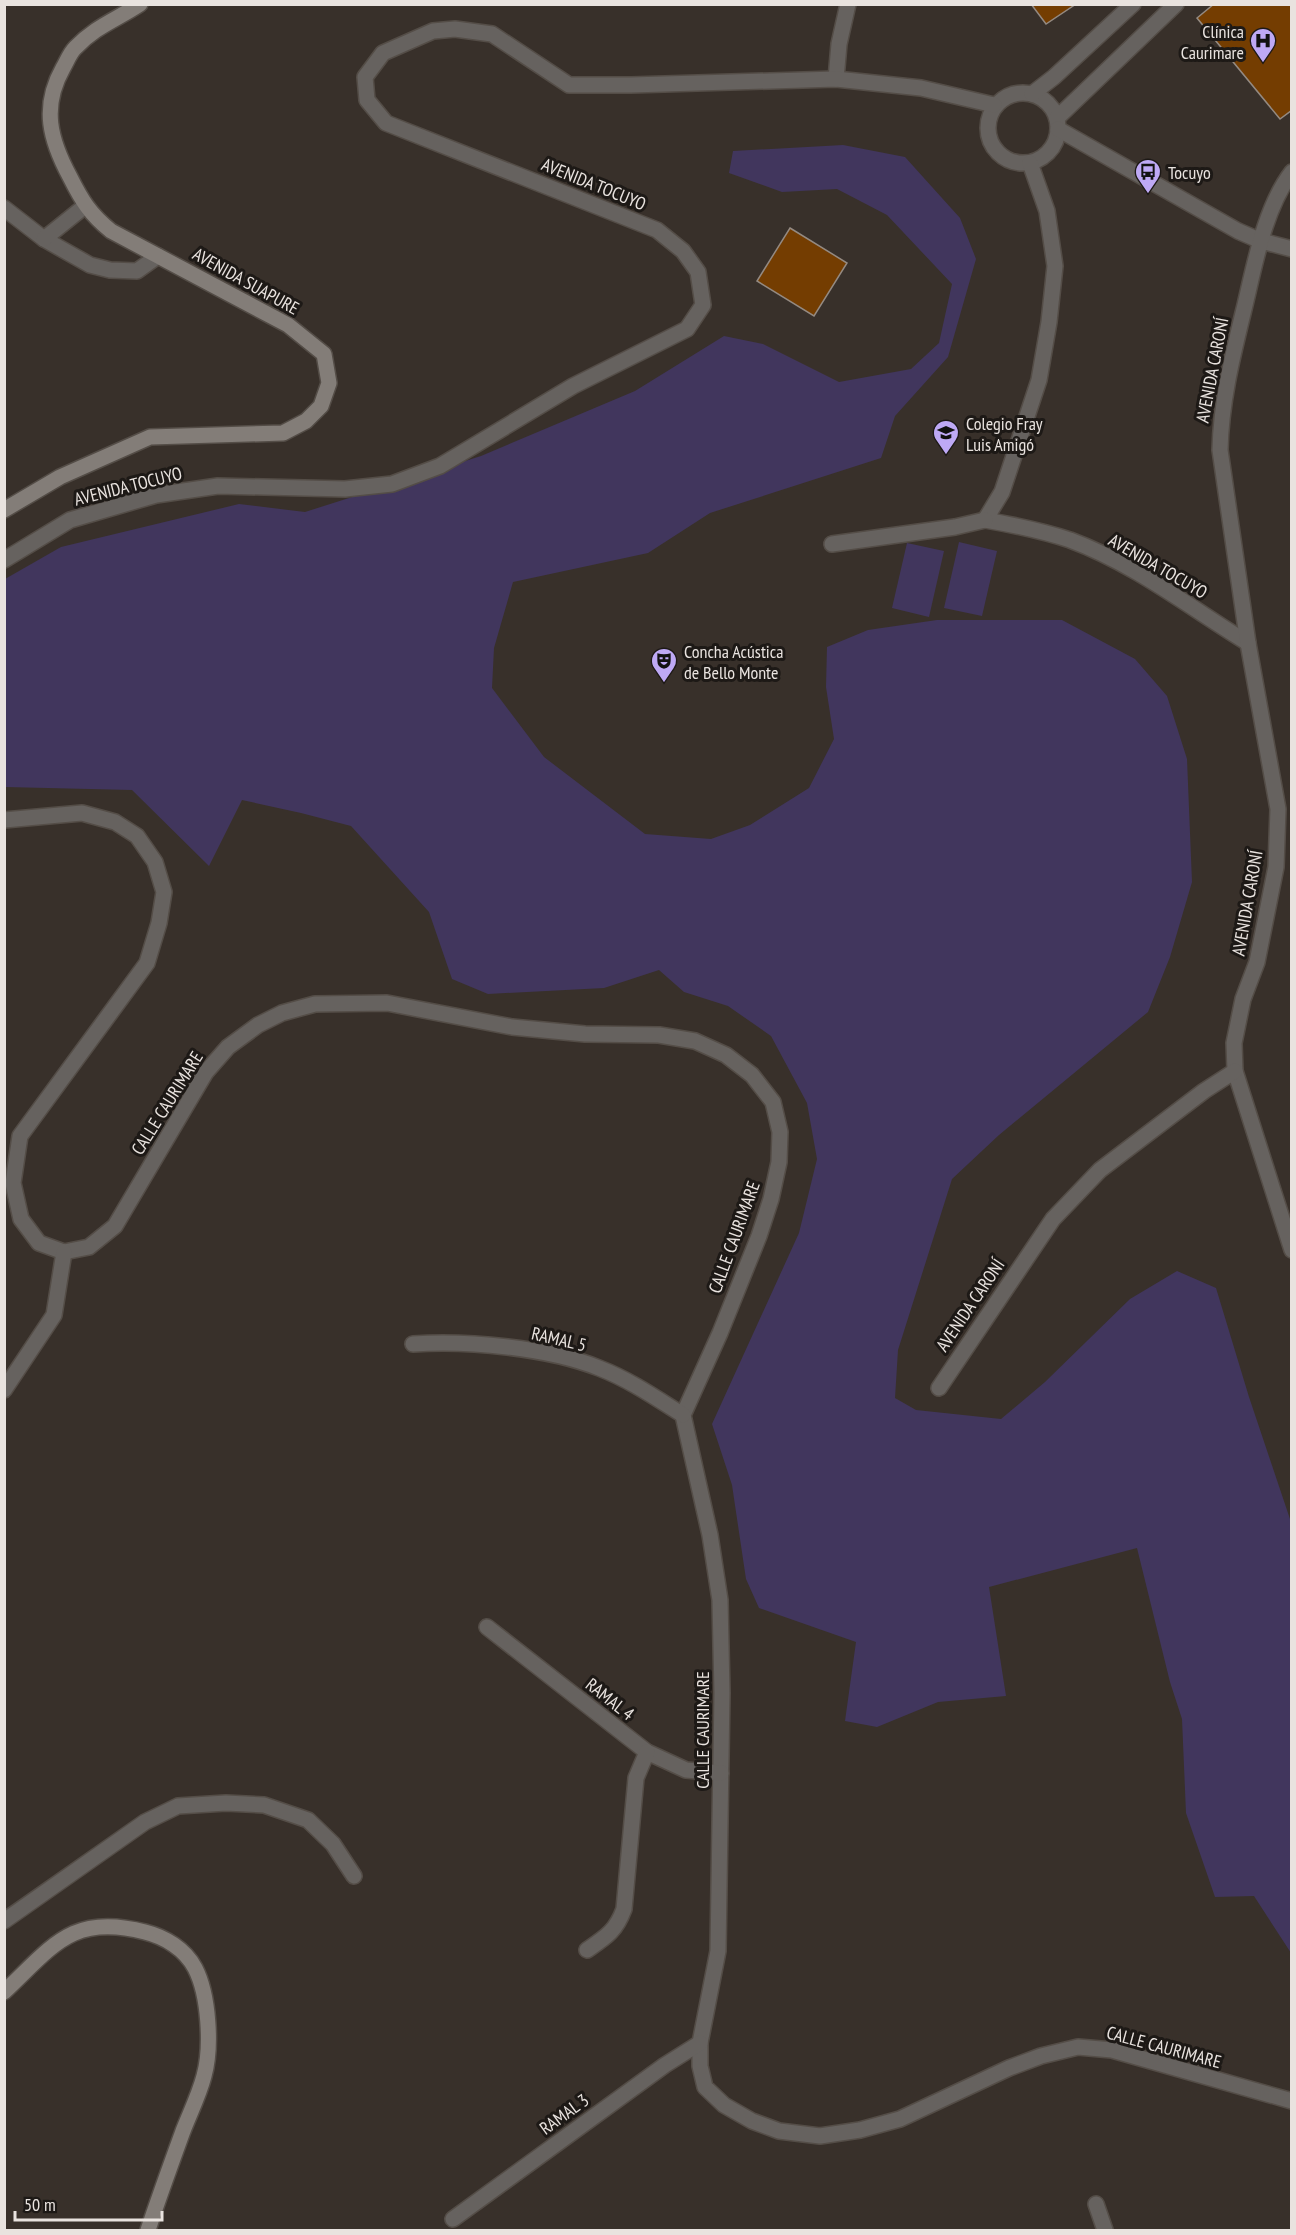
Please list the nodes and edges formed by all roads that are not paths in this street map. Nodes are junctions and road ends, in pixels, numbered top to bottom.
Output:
1 (140, 4) edge
2 (848, 4) edge
3 (1133, 4) edge
4 (1176, 4) edge
5 (836, 79) junction
6 (1032, 94) junction
7 (994, 105) junction
8 (1057, 123) junction
9 (1030, 163) junction
10 (1292, 172) edge
11 (85, 206) junction
12 (4, 208) edge
13 (44, 239) junction
14 (1261, 241) junction
15 (1292, 249) edge
16 (158, 256) junction
17 (4, 510) edge
18 (985, 520) junction
19 (832, 544) dead end
20 (4, 560) edge
21 (1248, 643) junction
22 (4, 820) edge
23 (1235, 1071) junction
24 (1292, 1250) edge
25 (64, 1252) junction
26 (414, 1344) dead end
27 (939, 1388) dead end
28 (4, 1390) edge
29 (683, 1415) junction
30 (487, 1627) dead end
31 (647, 1752) junction
32 (721, 1773) junction
33 (354, 1876) dead end
34 (4, 1921) edge
35 (587, 1950) dead end
36 (4, 1992) edge
37 (700, 2043) junction
38 (1292, 2101) edge
39 (1096, 2204) dead end
40 (453, 2219) dead end
41 (148, 2230) edge
42 (1105, 2230) edge

1 - 11 street, AVENIDA SUAPURE
2 - 5 street
3 - 6 street
4 - 8 street
5 - 7 street, AVENIDA TOCUYO
5 - 20 street, AVENIDA TOCUYO
6 - 7 street
6 - 8 street
7 - 9 street
8 - 9 street
8 - 14 street
9 - 18 street
10 - 14 street, AVENIDA CARONÍ
11 - 13 street
11 - 16 street, AVENIDA SUAPURE
12 - 13 street
13 - 16 street
14 - 15 street
14 - 21 street, AVENIDA CARONÍ
16 - 17 street, AVENIDA SUAPURE
18 - 19 street
18 - 21 street, AVENIDA TOCUYO
21 - 23 street, AVENIDA CARONÍ
22 - 25 street
23 - 24 street
23 - 27 street, AVENIDA CARONÍ
25 - 28 street
25 - 29 street, CALLE CAURIMARE
26 - 29 street, RAMAL 5
29 - 32 street, CALLE CAURIMARE
30 - 31 street, RAMAL 4
31 - 32 street, RAMAL 4
31 - 35 street
32 - 37 street, CALLE CAURIMARE
33 - 34 street
36 - 41 street
37 - 38 street, CALLE CAURIMARE
37 - 40 street, RAMAL 3
39 - 42 street

